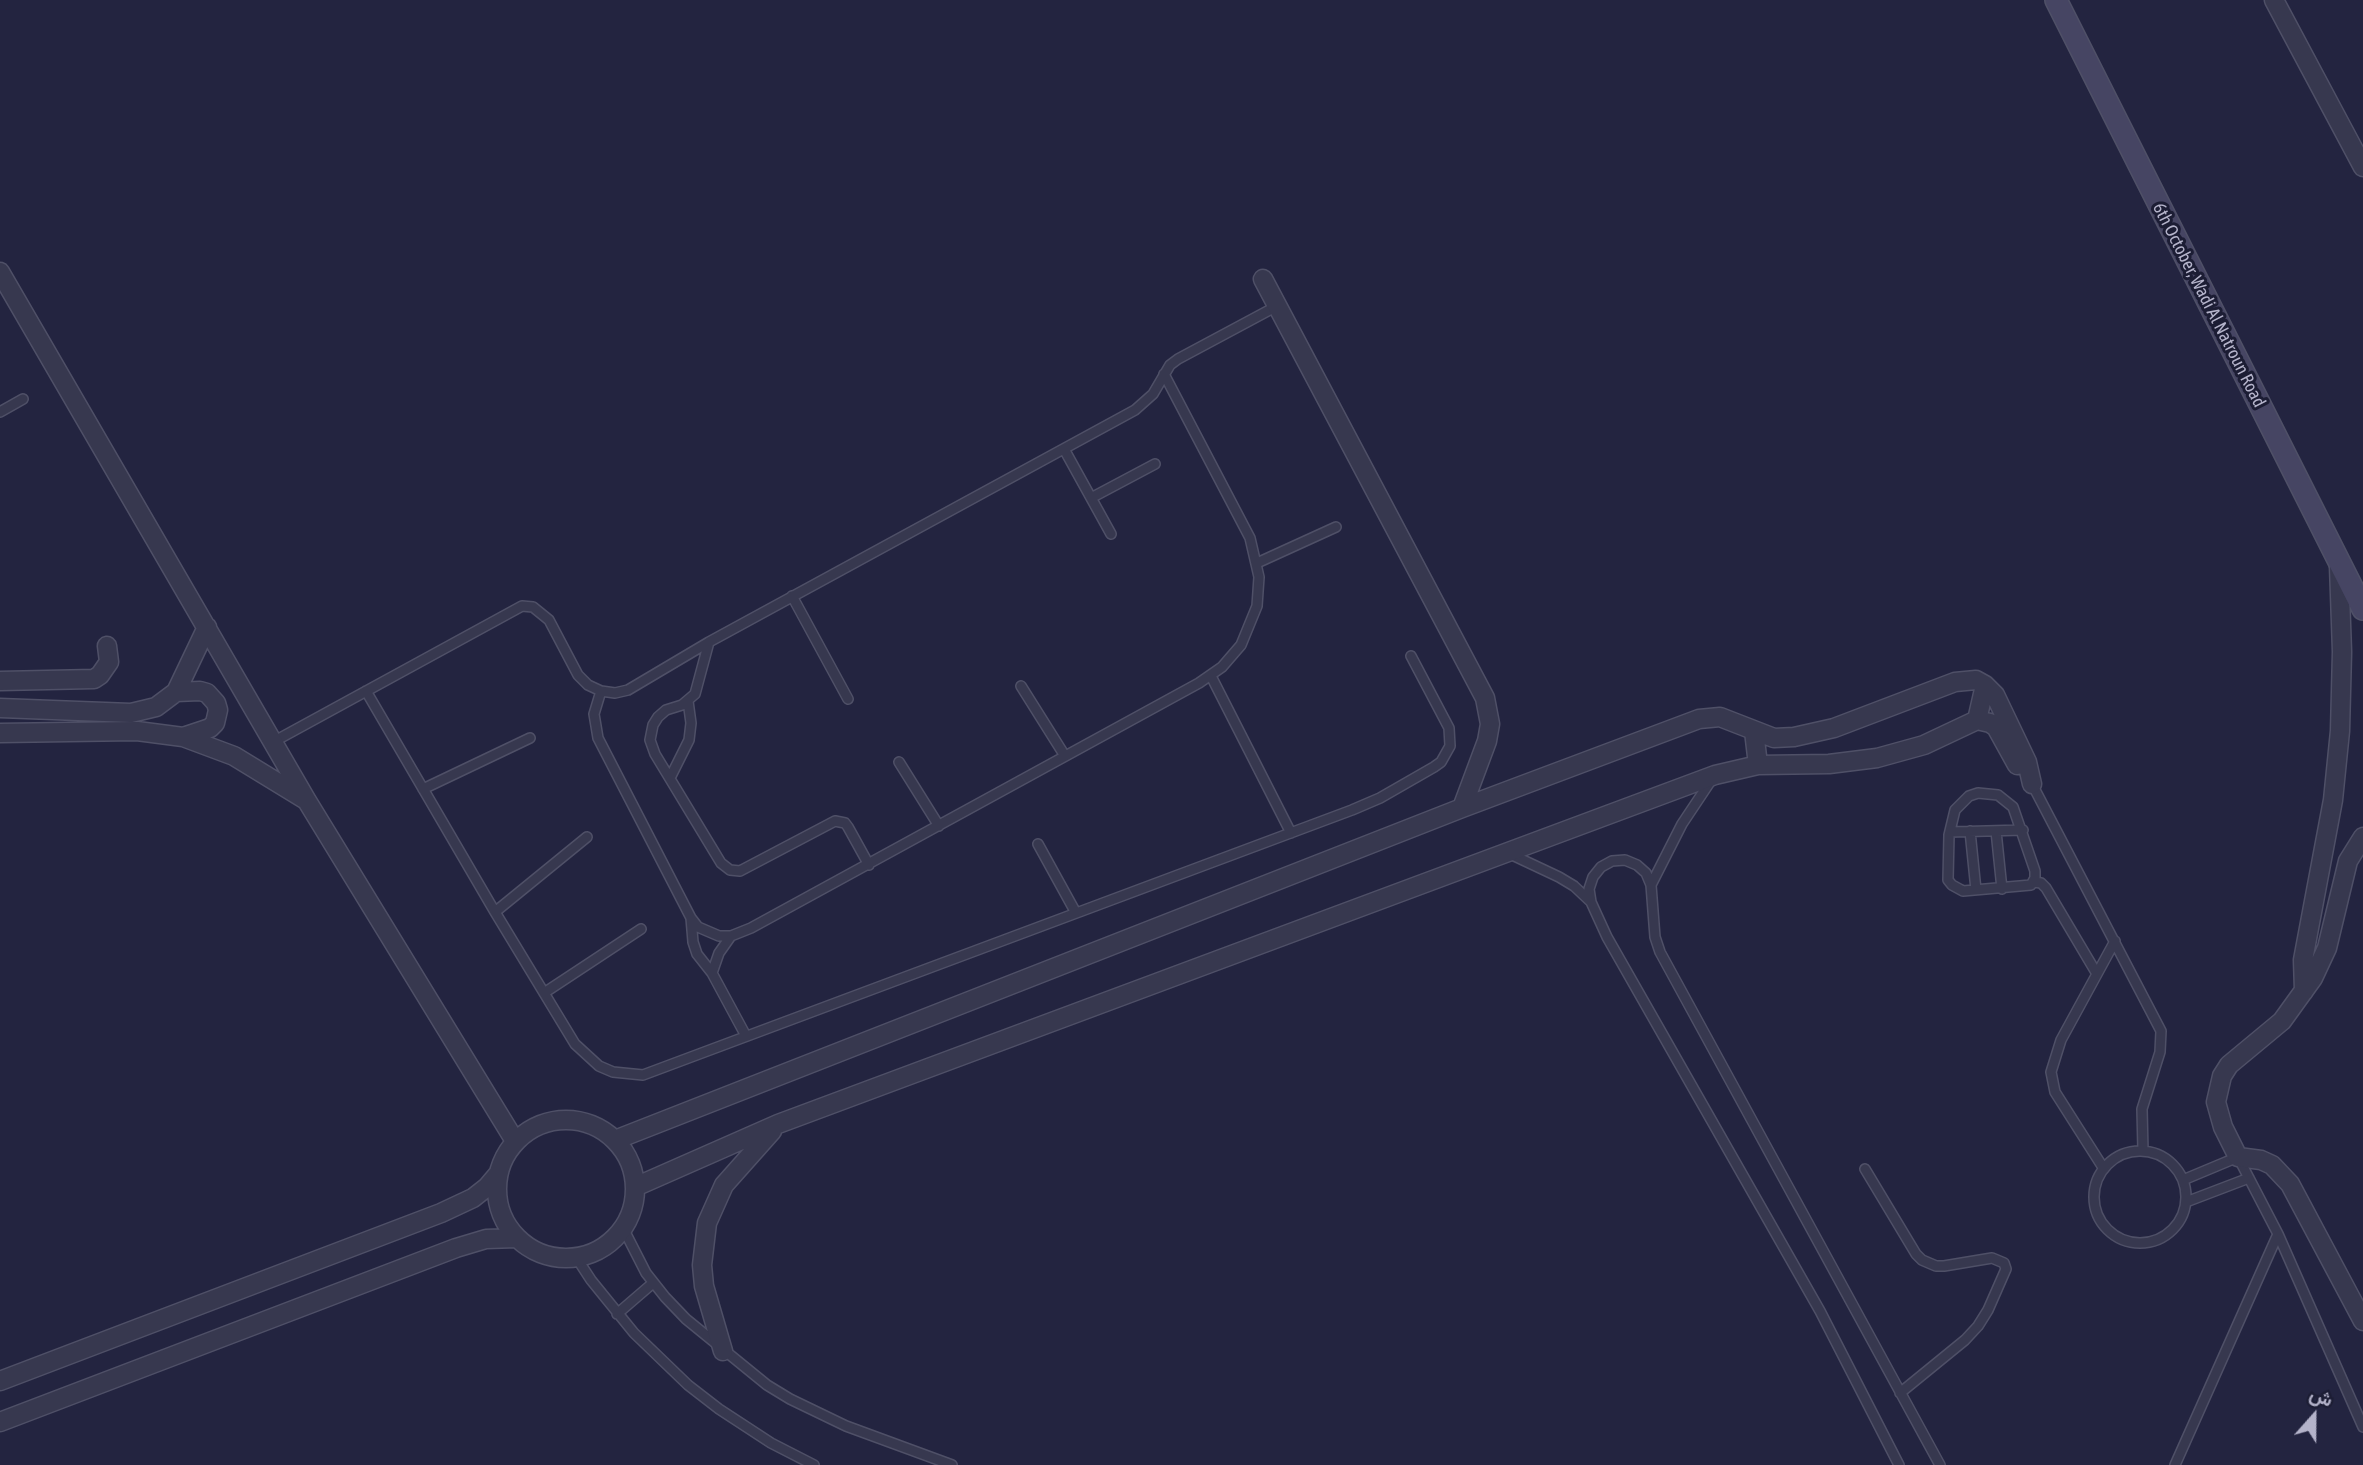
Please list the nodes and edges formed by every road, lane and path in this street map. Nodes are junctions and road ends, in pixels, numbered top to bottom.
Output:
1 (2056, 0) edge
2 (2274, 0) edge
3 (2363, 167) edge
4 (0, 272) edge
5 (1263, 279) dead end
6 (1277, 306) junction
7 (1164, 374) junction
8 (23, 400) dead end
9 (0, 412) edge
10 (1064, 449) junction
11 (1155, 464) dead end
12 (1091, 498) junction
13 (1336, 527) dead end
14 (1111, 534) dead end
15 (2339, 562) junction
16 (1258, 563) junction
17 (792, 596) junction
18 (2363, 610) edge
19 (207, 627) junction
20 (709, 642) junction
21 (107, 646) dead end
22 (1411, 656) dead end
23 (1211, 676) junction
24 (0, 681) edge
25 (1985, 685) junction
26 (1021, 686) dead end
27 (366, 691) junction
28 (601, 691) junction
29 (176, 692) junction
30 (848, 699) dead end
31 (688, 701) junction
32 (0, 708) edge
33 (1977, 720) junction
34 (1754, 731) junction
35 (0, 734) edge
36 (183, 737) junction
37 (530, 738) dead end
38 (274, 742) junction
39 (1065, 756) junction
40 (899, 762) dead end
41 (1758, 765) junction
42 (1715, 775) junction
43 (670, 778) junction
44 (2032, 784) junction
45 (423, 789) junction
46 (307, 801) junction
47 (1462, 808) junction
48 (939, 826) junction
49 (2022, 830) junction
50 (1970, 831) junction
51 (1996, 831) junction
52 (1950, 832) junction
53 (1291, 833) junction
54 (587, 836) dead end
55 (2363, 837) edge
56 (1038, 844) dead end
57 (1507, 852) junction
58 (869, 865) junction
59 (2034, 882) junction
60 (1651, 885) junction
61 (2002, 889) junction
62 (1976, 890) junction
63 (1591, 902) junction
64 (495, 912) junction
65 (1076, 913) junction
66 (691, 918) junction
67 (641, 929) dead end
68 (731, 936) junction
69 (2115, 941) junction
70 (712, 973) junction
71 (2097, 974) junction
72 (2304, 991) junction
73 (544, 993) junction
74 (746, 1037) junction
75 (778, 1124) junction
76 (615, 1140) junction
77 (515, 1141) junction
78 (2143, 1151) junction
79 (2238, 1157) junction
80 (1865, 1169) dead end
81 (2104, 1169) junction
82 (498, 1174) junction
83 (2249, 1178) junction
84 (2183, 1180) junction
85 (635, 1186) junction
86 (2186, 1202) junction
87 (623, 1228) junction
88 (2278, 1234) junction
89 (517, 1238) junction
90 (576, 1257) junction
91 (653, 1283) junction
92 (617, 1314) junction
93 (2363, 1321) edge
94 (723, 1351) junction
95 (0, 1381) edge
96 (1900, 1393) junction
97 (0, 1422) edge
98 (2363, 1426) edge
99 (814, 1465) edge
100 (952, 1465) edge
101 (1899, 1465) edge
102 (1940, 1465) edge
103 (2175, 1465) edge

1 - 15 street, 6th October, Wadi Al Natroun Road
2 - 3 street
4 - 19 street
5 - 6 street
6 - 7 lane
6 - 47 street
7 - 10 lane
7 - 16 lane
8 - 9 lane
10 - 12 lane
10 - 17 lane
11 - 12 lane
12 - 14 lane
13 - 16 lane
15 - 18 street, 6th October, Wadi Al Natroun Road
15 - 72 street
16 - 23 lane
17 - 20 lane
17 - 30 lane
19 - 29 street
19 - 38 street
20 - 28 lane
20 - 31 lane
21 - 24 street
22 - 53 lane
23 - 39 lane
23 - 53 lane
25 - 33 street
25 - 34 street
25 - 44 street
26 - 39 lane
27 - 28 lane
27 - 38 lane
27 - 45 lane
28 - 66 lane
29 - 32 street
29 - 36 street
31 - 43 lane
31 - 43 lane
33 - 41 street
33 - 44 street
34 - 41 street
34 - 47 street
35 - 36 street
36 - 46 street
37 - 45 lane
38 - 46 street
39 - 48 lane
40 - 48 lane
41 - 42 street
42 - 57 street
42 - 60 lane
43 - 58 lane
44 - 69 lane
45 - 64 lane
46 - 77 street
47 - 76 street
48 - 58 lane
49 - 51 lane
49 - 52 lane
49 - 59 lane
50 - 51 lane
50 - 52 lane
50 - 62 lane
51 - 61 lane
52 - 62 lane
53 - 65 lane
54 - 64 lane
55 - 72 street
56 - 65 lane
57 - 63 lane
57 - 75 street
58 - 68 lane
59 - 61 lane
59 - 71 lane
60 - 63 lane
60 - 96 lane
61 - 62 lane
63 - 101 lane
64 - 73 lane
65 - 74 lane
66 - 68 lane
66 - 70 lane
67 - 73 lane
68 - 70 lane
69 - 71 lane
69 - 78 lane
70 - 74 lane
71 - 81 lane
72 - 79 street
73 - 74 lane
75 - 85 street
75 - 94 street
76 - 77 street
76 - 85 street
77 - 82 street
78 - 81 lane
78 - 84 lane
79 - 83 lane
79 - 84 lane
79 - 93 street
80 - 96 lane
81 - 86 lane
82 - 89 street
82 - 95 street
83 - 86 lane
83 - 88 lane
84 - 86 lane
85 - 87 street
87 - 90 street
87 - 91 lane
88 - 98 lane
88 - 103 lane
89 - 90 street
89 - 97 street
90 - 92 lane
91 - 92 lane
91 - 94 lane
92 - 99 lane
94 - 100 lane
96 - 102 lane

